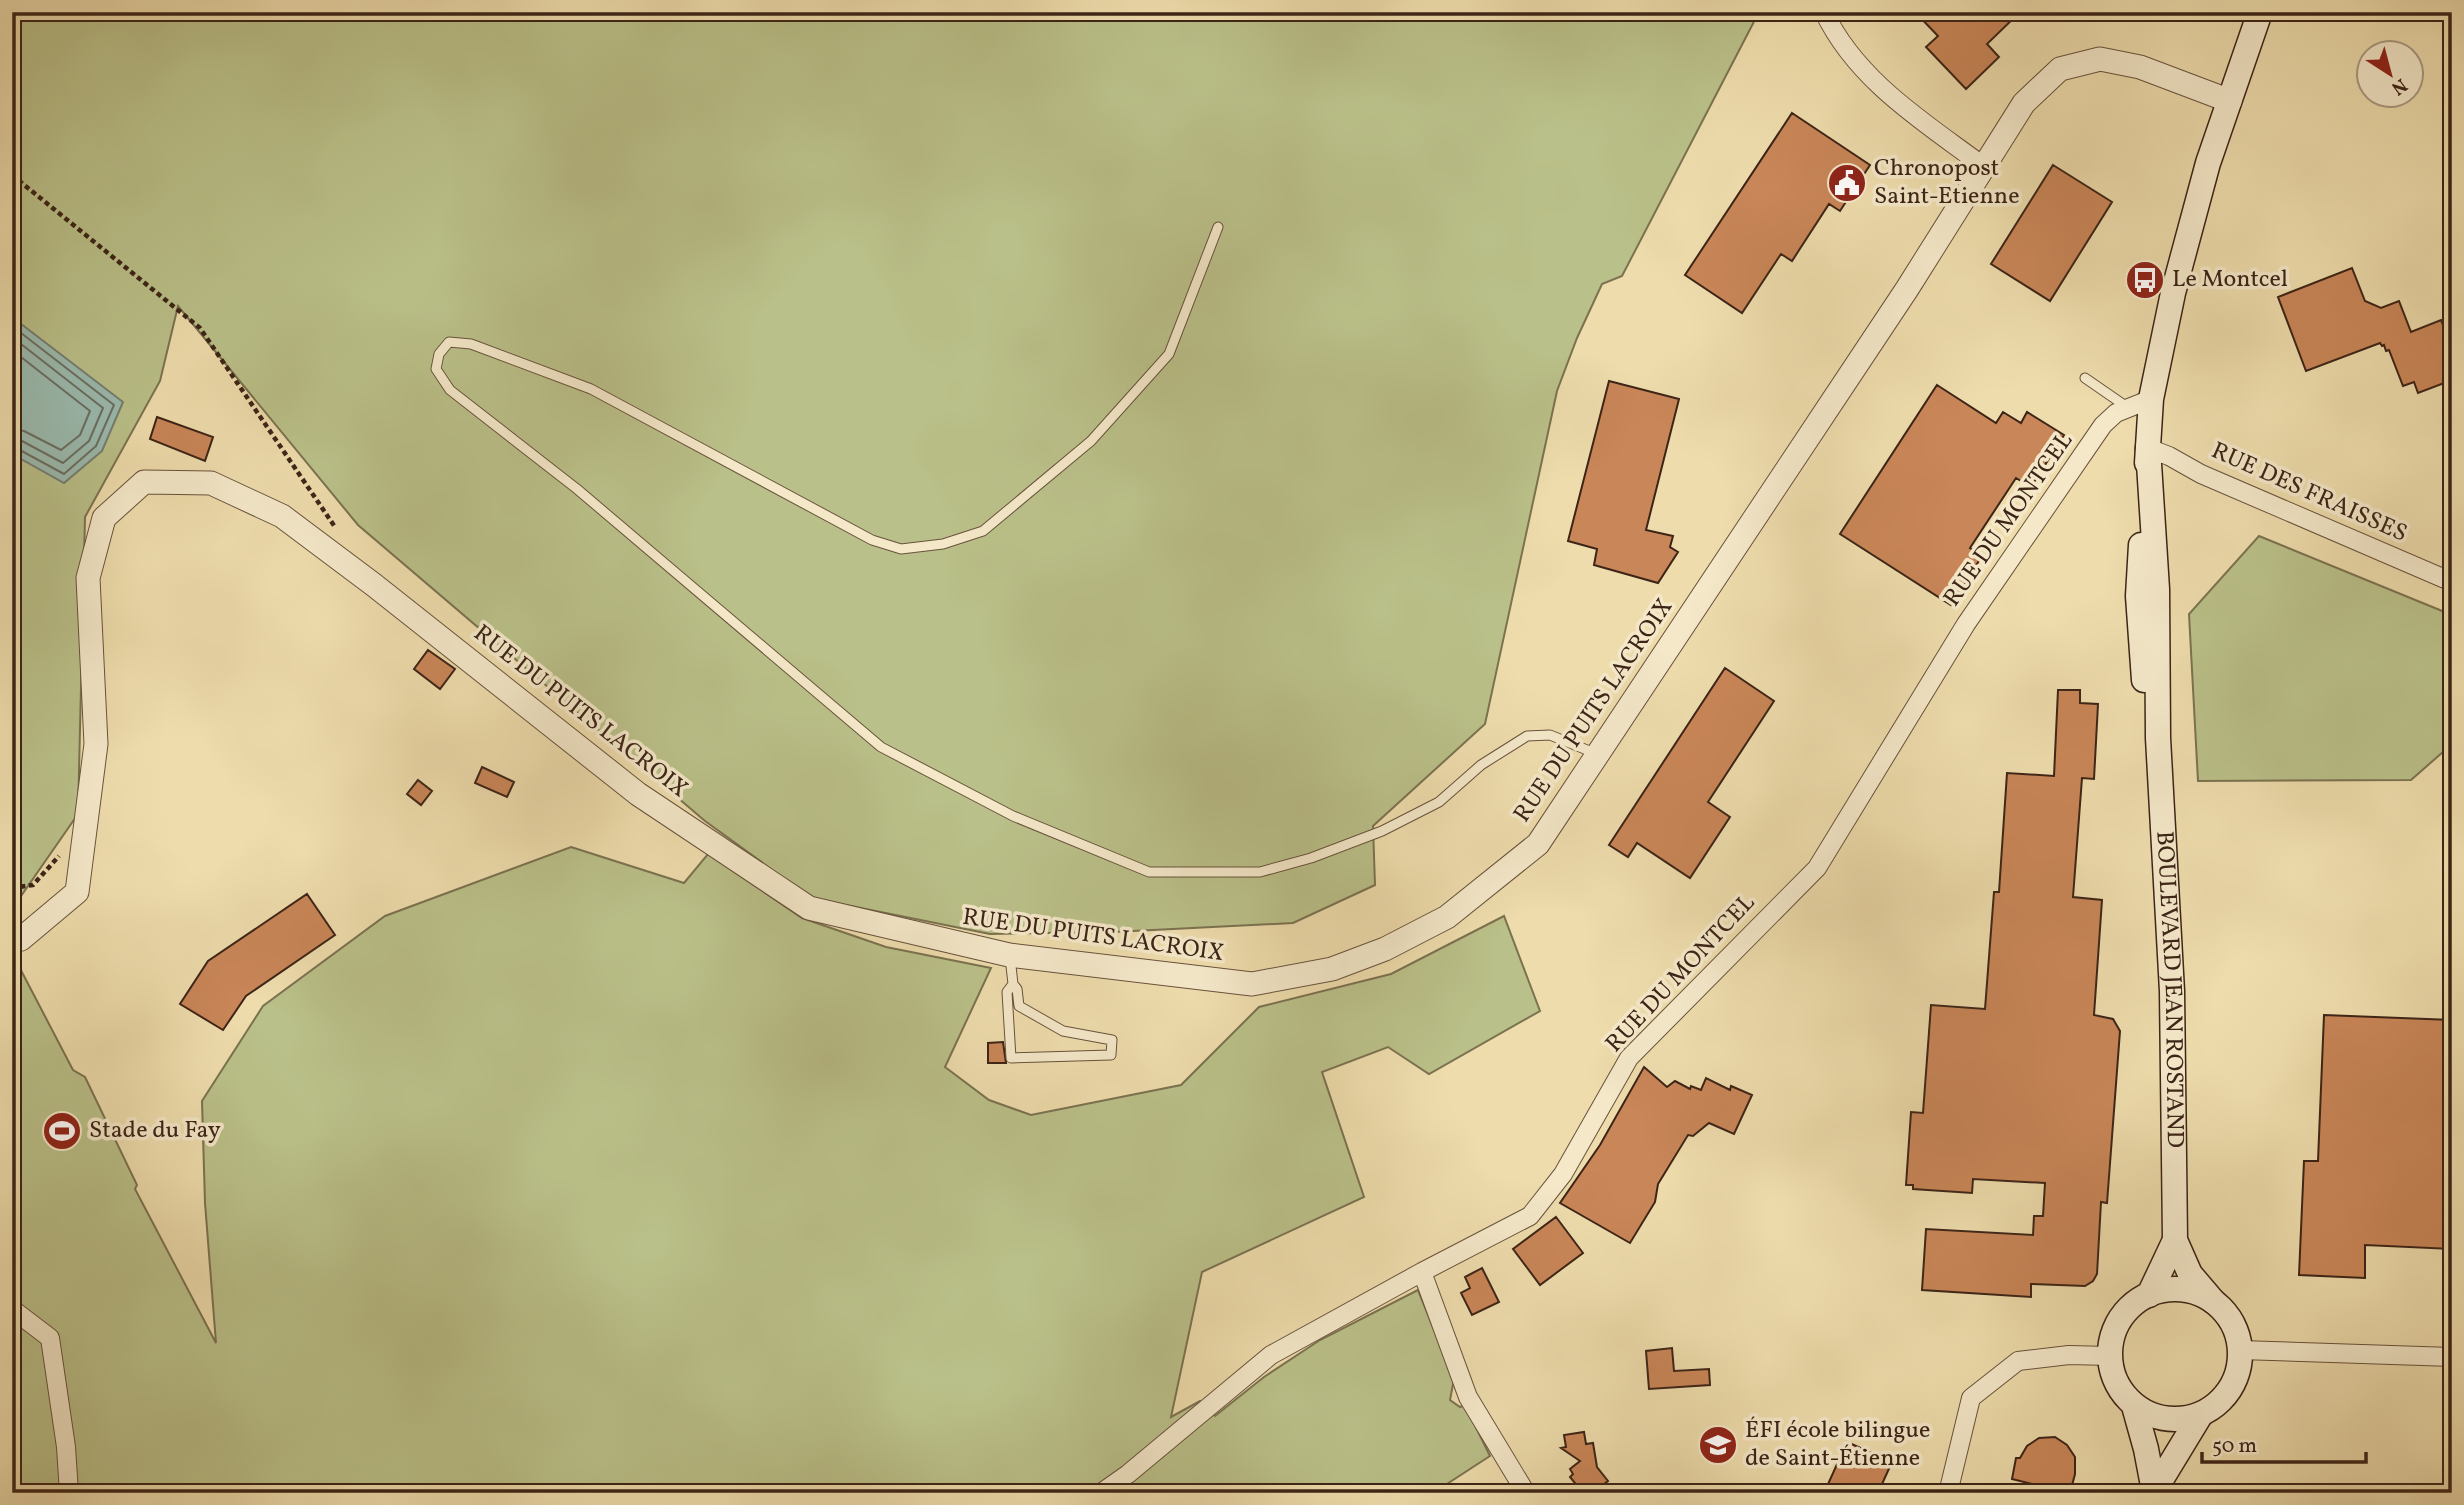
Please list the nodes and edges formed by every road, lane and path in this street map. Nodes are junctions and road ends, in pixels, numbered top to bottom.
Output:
1 (1824, 12) edge
2 (2260, 12) edge
3 (2230, 101) junction
4 (1983, 166) junction
5 (12, 176) edge
6 (1218, 227) dead end
7 (2085, 379) dead end
8 (2151, 400) junction
9 (2127, 408) junction
10 (2148, 448) junction
11 (336, 529) dead end
12 (2452, 582) edge
13 (1598, 755) junction
14 (85, 827) junction
15 (12, 888) edge
16 (12, 942) edge
17 (1009, 955) junction
18 (1013, 984) junction
19 (2175, 1240) junction
20 (1422, 1272) junction
21 (2149, 1295) junction
22 (2213, 1301) junction
23 (12, 1309) edge
24 (2240, 1350) junction
25 (2110, 1356) junction
26 (2452, 1357) edge
27 (2134, 1406) junction
28 (2201, 1414) junction
29 (2154, 1492) edge
30 (69, 1493) edge
31 (1101, 1493) edge
32 (1526, 1493) edge
33 (1948, 1493) edge

1 - 4 street
2 - 3 main road, BOULEVARD JEAN ROSTAND
3 - 4 street, RUE DU PUITS LACROIX
3 - 8 main road, BOULEVARD JEAN ROSTAND
4 - 13 street, RUE DU PUITS LACROIX
5 - 11 path
6 - 13 lane
7 - 9 lane
8 - 9 street, RUE DU MONTCEL
8 - 10 main road, BOULEVARD JEAN ROSTAND
9 - 20 street, RUE DU MONTCEL
10 - 12 street, RUE DES FRAISSES
10 - 19 main road, BOULEVARD JEAN ROSTAND
13 - 17 street, RUE DU PUITS LACROIX
14 - 15 path
14 - 16 street, RUE DU PUITS LACROIX
14 - 17 street, RUE DU PUITS LACROIX
17 - 18 lane
18 - 18 lane
19 - 21 main road
19 - 22 main road
20 - 31 street, RUE DU MONTCEL
20 - 32 street
21 - 22 main road
21 - 25 main road
22 - 24 main road
23 - 30 street
24 - 26 street
24 - 28 main road
25 - 27 main road
25 - 33 street
27 - 28 main road
27 - 29 main road
28 - 29 main road

